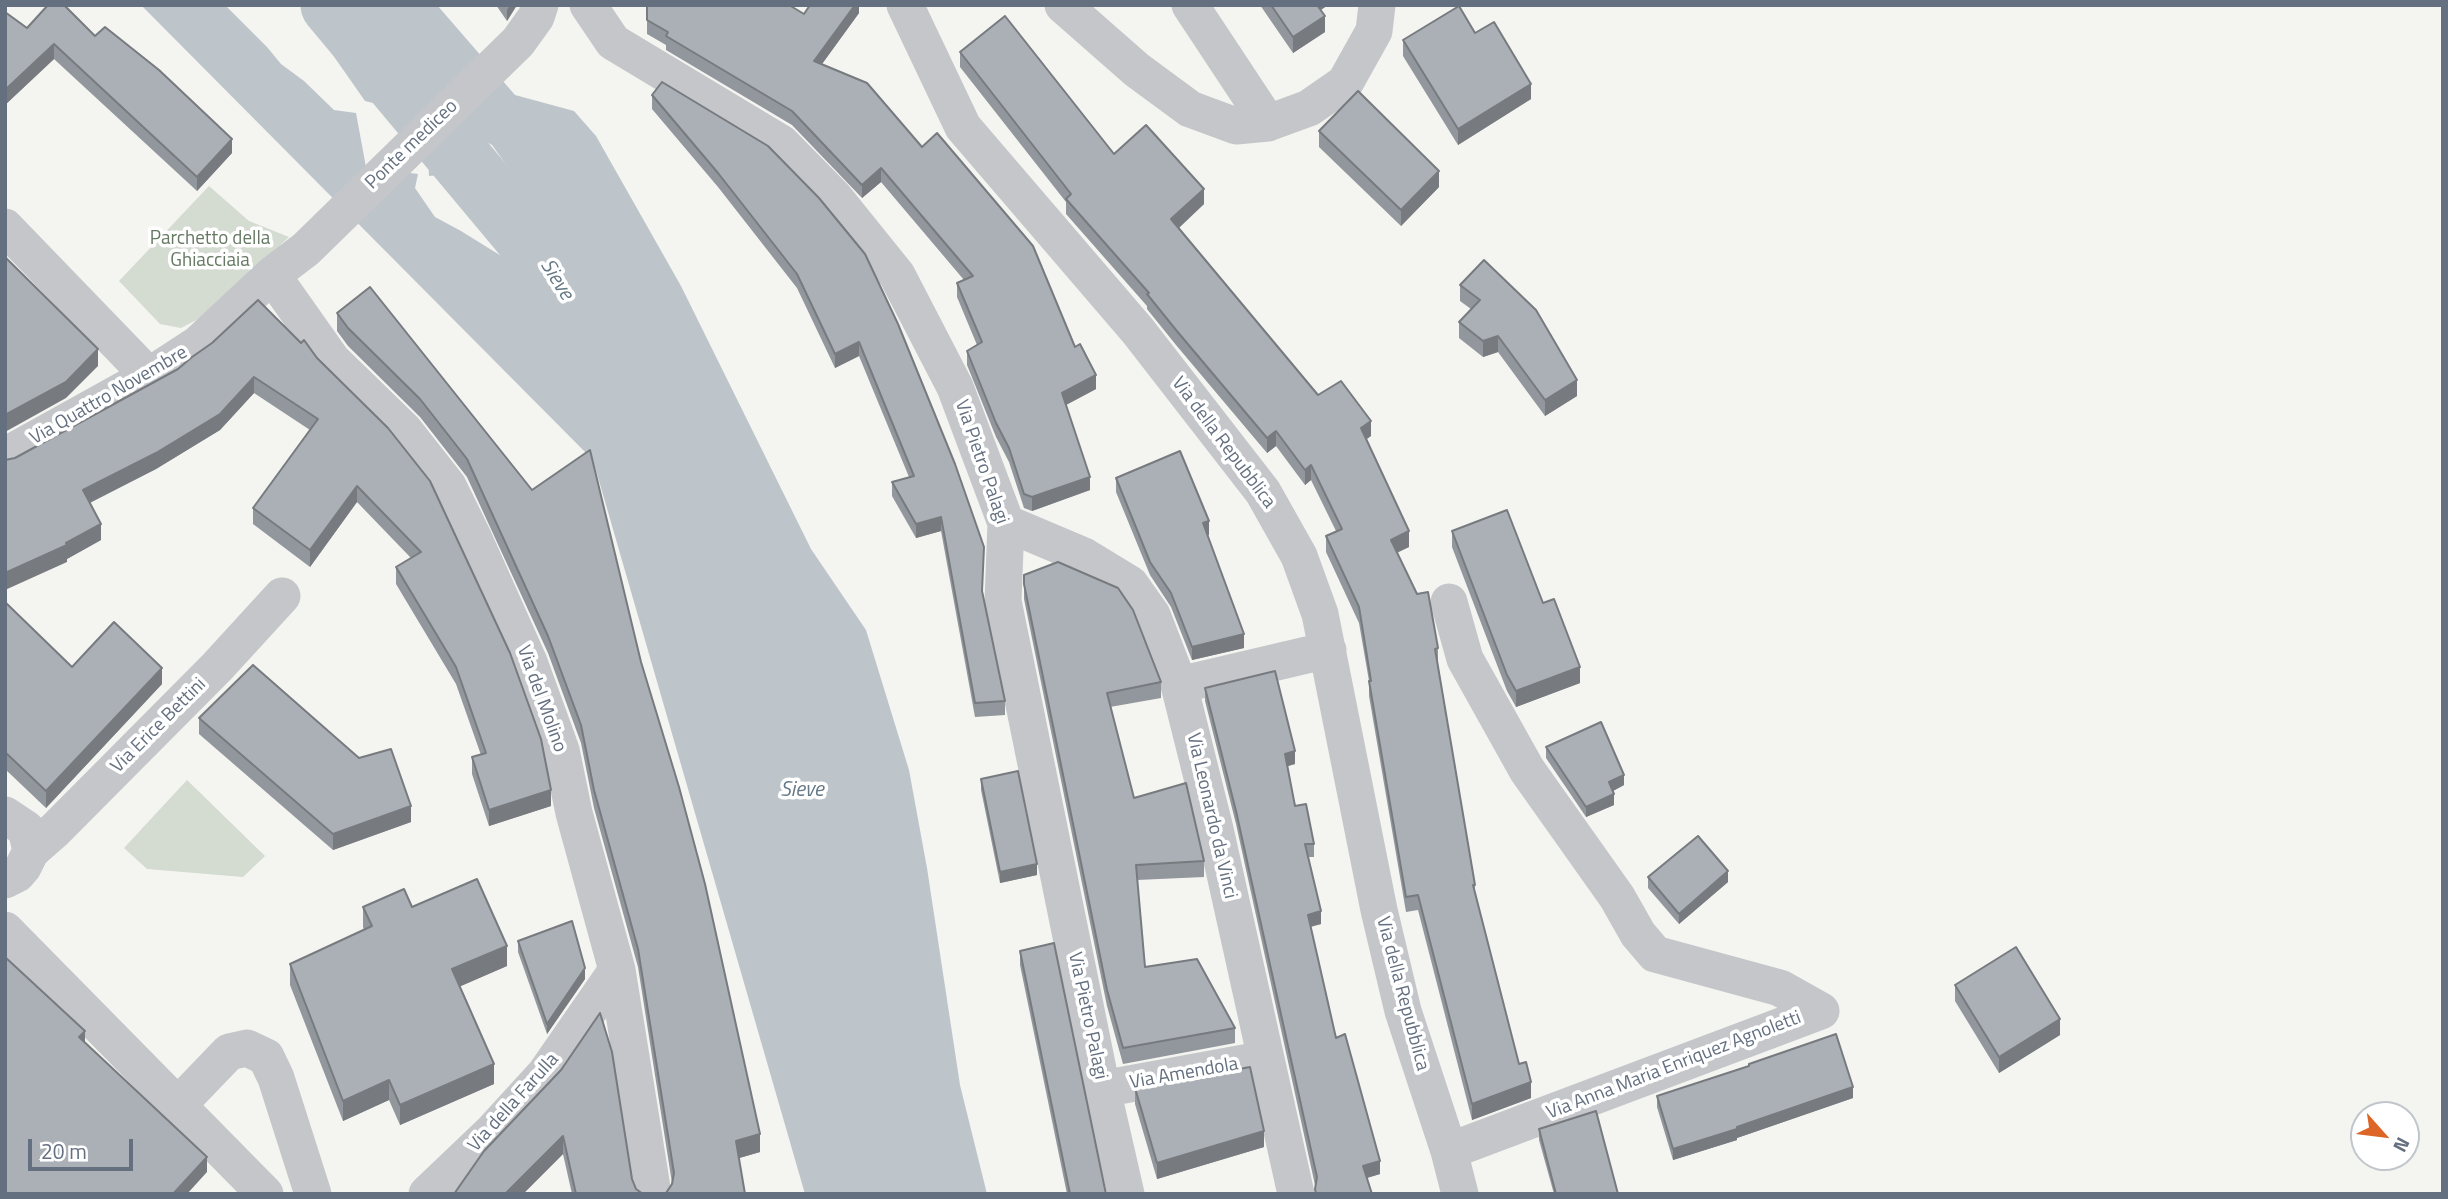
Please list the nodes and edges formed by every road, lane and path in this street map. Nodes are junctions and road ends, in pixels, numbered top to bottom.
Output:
1 (540, 5) edge
2 (588, 5) edge
3 (905, 5) edge
4 (1063, 5) edge
5 (1190, 5) edge
6 (1377, 5) edge
7 (1268, 122) junction
8 (5, 227) edge
9 (272, 275) junction
10 (149, 376) junction
11 (5, 456) edge
12 (1006, 523) junction
13 (282, 596) dead end
14 (1449, 602) dead end
15 (1328, 650) junction
16 (1180, 685) junction
17 (5, 815) edge
18 (31, 851) junction
19 (5, 880) edge
20 (5, 930) edge
21 (617, 970) junction
22 (1266, 1059) junction
23 (1102, 1089) junction
24 (178, 1105) junction
25 (1449, 1151) junction
26 (265, 1194) edge
27 (313, 1194) edge
28 (427, 1194) edge
29 (653, 1194) edge
30 (1126, 1194) edge
31 (1296, 1194) edge
32 (1460, 1194) edge

1 - 9 street, Ponte mediceo
2 - 12 street, Via Pietro Palagi
3 - 15 street, Via della Repubblica
4 - 7 street
5 - 7 street
6 - 7 street
8 - 10 street
9 - 10 street, Via Quattro Novembre
9 - 21 street, Via del Molino
10 - 11 street, Via Quattro Novembre
12 - 16 street, Via Leonardo da Vinci
12 - 23 street, Via Pietro Palagi
13 - 18 street, Via Erice Bettini
14 - 25 street, Via Anna Maria Enriquez Agnoletti
15 - 16 street
15 - 25 street, Via della Repubblica
16 - 22 street, Via Leonardo da Vinci
17 - 18 street
18 - 19 street, Via Erice Bettini
20 - 24 street
21 - 28 street, Via della Farulla
21 - 29 street, Via del Molino
22 - 23 street, Via Amendola
22 - 31 street, Via Leonardo da Vinci
23 - 30 street, Via Pietro Palagi
24 - 26 street
24 - 27 street
25 - 32 street, Via della Repubblica

